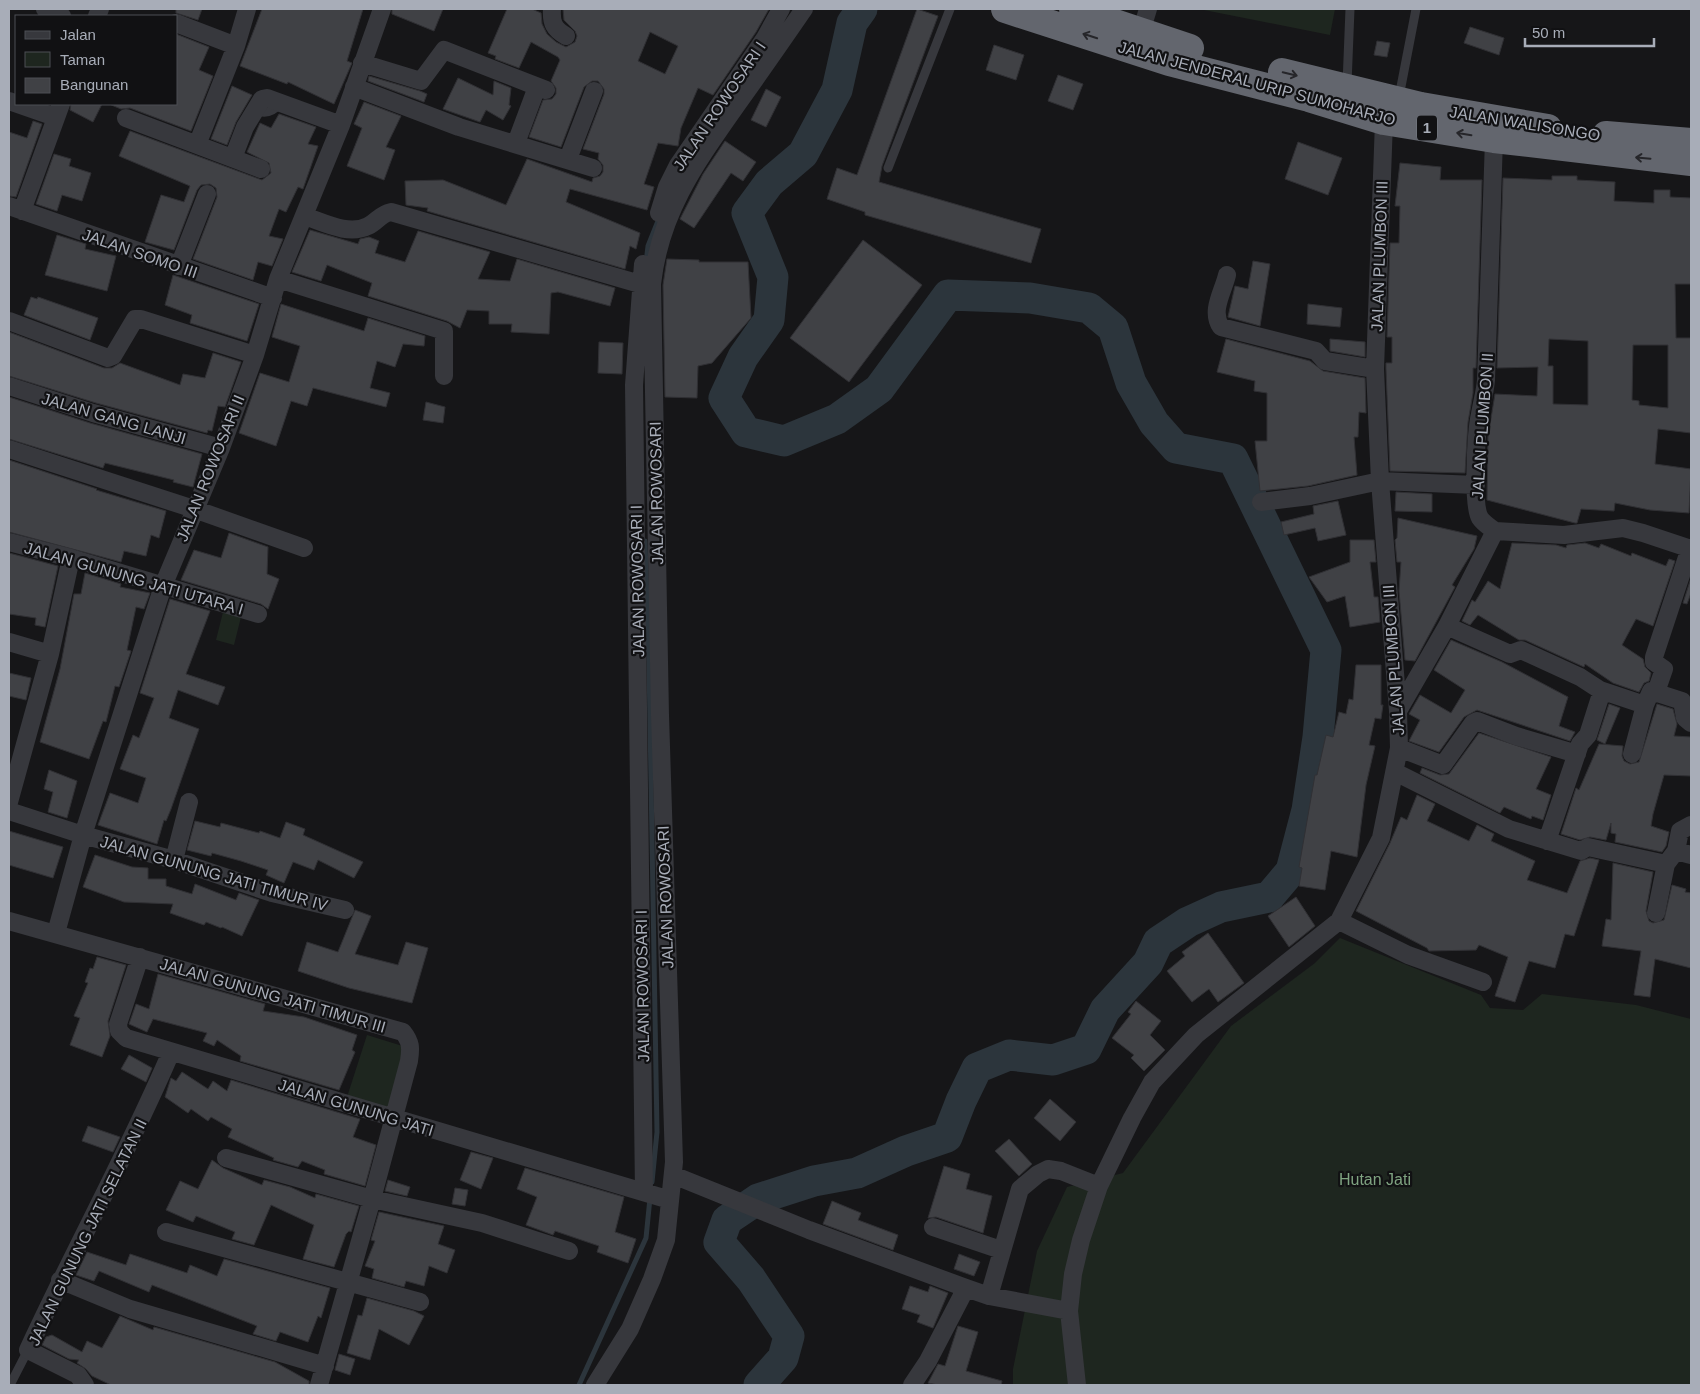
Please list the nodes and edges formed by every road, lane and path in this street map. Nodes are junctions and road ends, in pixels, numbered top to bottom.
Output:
1 (45, 9) edge
2 (247, 9) edge
3 (382, 9) edge
4 (552, 9) edge
5 (781, 9) edge
6 (804, 9) edge
7 (950, 9) edge
8 (1005, 9) edge
9 (1073, 9) edge
10 (1350, 9) edge
11 (1416, 9) edge
12 (60, 15) edge
13 (1144, 20) edge
14 (178, 24) edge
15 (566, 36) dead end
16 (236, 46) junction
17 (362, 63) junction
18 (354, 87) junction
19 (1346, 87) junction
20 (594, 91) dead end
21 (29, 105) edge
22 (58, 111) edge
23 (1391, 111) junction
24 (126, 118) dead end
25 (341, 125) junction
26 (1494, 139) junction
27 (1691, 142) edge
28 (516, 143) junction
29 (197, 145) junction
30 (1617, 146) junction
31 (233, 158) junction
32 (568, 159) junction
33 (1691, 162) edge
34 (592, 168) dead end
35 (888, 168) dead end
36 (261, 169) dead end
37 (207, 194) dead end
38 (15, 208) edge
39 (304, 216) junction
40 (179, 266) junction
41 (1228, 275) dead end
42 (278, 279) junction
43 (640, 284) junction
44 (273, 298) junction
45 (9, 321) edge
46 (255, 355) junction
47 (1375, 369) junction
48 (444, 376) dead end
49 (9, 386) edge
50 (655, 392) joint
51 (220, 448) junction
52 (9, 449) edge
53 (1380, 481) junction
54 (1476, 485) junction
55 (1261, 502) dead end
56 (194, 509) junction
57 (1495, 531) junction
58 (9, 542) edge
59 (304, 548) dead end
60 (1691, 549) edge
61 (71, 558) junction
62 (163, 586) junction
63 (258, 614) dead end
64 (1447, 626) junction
65 (9, 642) edge
66 (50, 654) junction
67 (1602, 691) junction
68 (1650, 699) junction
69 (1398, 711) junction
70 (1691, 723) edge
71 (1399, 748) junction
72 (1577, 754) junction
73 (1632, 754) dead end
74 (1395, 772) junction
75 (9, 802) edge
76 (189, 802) dead end
77 (9, 811) edge
78 (1691, 825) edge
79 (83, 835) junction
80 (1547, 841) junction
81 (1678, 857) edge
82 (174, 860) junction
83 (345, 910) dead end
84 (1656, 913) dead end
85 (9, 921) edge
86 (1339, 921) junction
87 (56, 933) junction
88 (140, 957) junction
89 (1483, 982) dead end
90 (171, 1052) junction
91 (392, 1118) junction
92 (226, 1158) dead end
93 (673, 1175) junction
94 (1099, 1186) junction
95 (654, 1195) junction
96 (372, 1199) junction
97 (933, 1227) dead end
98 (166, 1232) dead end
99 (1001, 1250) junction
100 (569, 1251) dead end
101 (60, 1280) junction
102 (348, 1281) junction
103 (966, 1288) junction
104 (989, 1296) junction
105 (420, 1302) dead end
106 (1069, 1311) junction
107 (28, 1350) junction
108 (325, 1366) junction
109 (10, 1385) edge
110 (85, 1385) edge
111 (319, 1385) edge
112 (595, 1385) edge
113 (912, 1385) edge
114 (1076, 1385) edge

1 - 12 street
2 - 16 street
3 - 17 street, JALAN ROWOSARI II
4 - 15 street
5 - 43 street, JALAN ROWOSARI I
6 - 50 street, JALAN ROWOSARI I
7 - 35 lane
23 -> 8 highway, JALAN JENDERAL URIP SUMOHARJO / 1
9 - 13 highway, JALAN WALISONGO / 1
10 - 19 lane
11 - 23 lane
13 -> 19 highway, JALAN WALISONGO / 1
14 - 16 street
16 - 29 street
17 - 18 street, JALAN ROWOSARI II
17 - 28 street
18 - 25 street, JALAN ROWOSARI II
18 - 28 street
19 - 23 highway, JALAN WALISONGO / 1
20 - 32 street
21 - 22 street
22 - 38 street
26 -> 23 highway, JALAN JENDERAL URIP SUMOHARJO / 1
23 - 30 highway, JALAN WALISONGO / 1
23 - 47 street, JALAN PLUMBON III
24 - 29 street
25 - 31 street
25 - 39 street, JALAN ROWOSARI II
26 - 30 highway, JALAN JENDERAL URIP SUMOHARJO / 1
26 - 54 street, JALAN PLUMBON II
27 - 30 highway, JALAN WALISONGO / 1
28 - 32 street
29 - 31 street
33 -> 30 highway, JALAN JENDERAL URIP SUMOHARJO / 1
31 - 36 street
32 - 34 street
37 - 40 street
38 - 40 street, JALAN SOMO III
39 - 42 street, JALAN ROWOSARI II
39 - 43 street
40 - 44 street, JALAN SOMO III
41 - 47 street
42 - 44 street, JALAN ROWOSARI II
42 - 48 street
43 - 95 street, JALAN ROWOSARI I
44 - 46 street, JALAN ROWOSARI II
45 - 46 street
46 - 51 street, JALAN ROWOSARI II
47 - 53 street, JALAN PLUMBON III
49 - 51 street, JALAN GANG LANJI
50 - 93 street, JALAN ROWOSARI
51 - 56 street, JALAN ROWOSARI II
52 - 56 street
53 - 54 street
53 - 55 street
53 - 69 street, JALAN PLUMBON III
54 - 57 street, JALAN PLUMBON II
56 - 59 street
56 - 62 street, JALAN ROWOSARI II
57 - 60 street
57 - 64 street
58 - 61 street, JALAN GUNUNG JATI UTARA I
60 - 68 street
61 - 62 street, JALAN GUNUNG JATI UTARA I
61 - 66 street
62 - 63 street, JALAN GUNUNG JATI UTARA I
62 - 79 street, JALAN ROWOSARI II
64 - 67 street
64 - 69 street
65 - 66 street
66 - 75 street
67 - 68 street
67 - 72 street
68 - 70 street
68 - 73 street
69 - 71 street, JALAN PLUMBON III
71 - 72 street
71 - 74 street, JALAN PLUMBON III
72 - 80 street
74 - 80 street
74 - 86 street, JALAN PLUMBON III
76 - 82 street
77 - 79 street, JALAN GUNUNG JATI TIMUR IV
78 - 81 street
79 - 82 street, JALAN GUNUNG JATI TIMUR IV
79 - 87 street, JALAN ROWOSARI II
80 - 81 street
81 - 84 street
82 - 83 street, JALAN GUNUNG JATI TIMUR IV
85 - 87 street, JALAN GUNUNG JATI TIMUR III
86 - 89 street
86 - 94 street, JALAN PLUMBON III
87 - 88 street, JALAN GUNUNG JATI TIMUR III
88 - 90 street, JALAN GUNUNG JATI
88 - 91 street, JALAN GUNUNG JATI TIMUR III
90 - 91 street, JALAN GUNUNG JATI
90 - 101 street, JALAN GUNUNG JATI SELATAN II
91 - 95 street, JALAN GUNUNG JATI
91 - 96 street
92 - 96 street
93 - 95 street, JALAN ROWOSARI
93 - 103 street
94 - 99 street
94 - 106 street, JALAN PLUMBON III
95 - 112 street, JALAN ROWOSARI
96 - 100 street
96 - 102 street
97 - 99 street
98 - 102 street
99 - 104 street
101 - 107 street, JALAN GUNUNG JATI SELATAN II
101 - 108 street
102 - 105 street
102 - 108 street
103 - 104 street
103 - 113 street
104 - 106 street
106 - 114 street, JALAN PLUMBON III
107 - 109 lane
107 - 110 street, JALAN GUNUNG JATI SELATAN II
108 - 111 street

